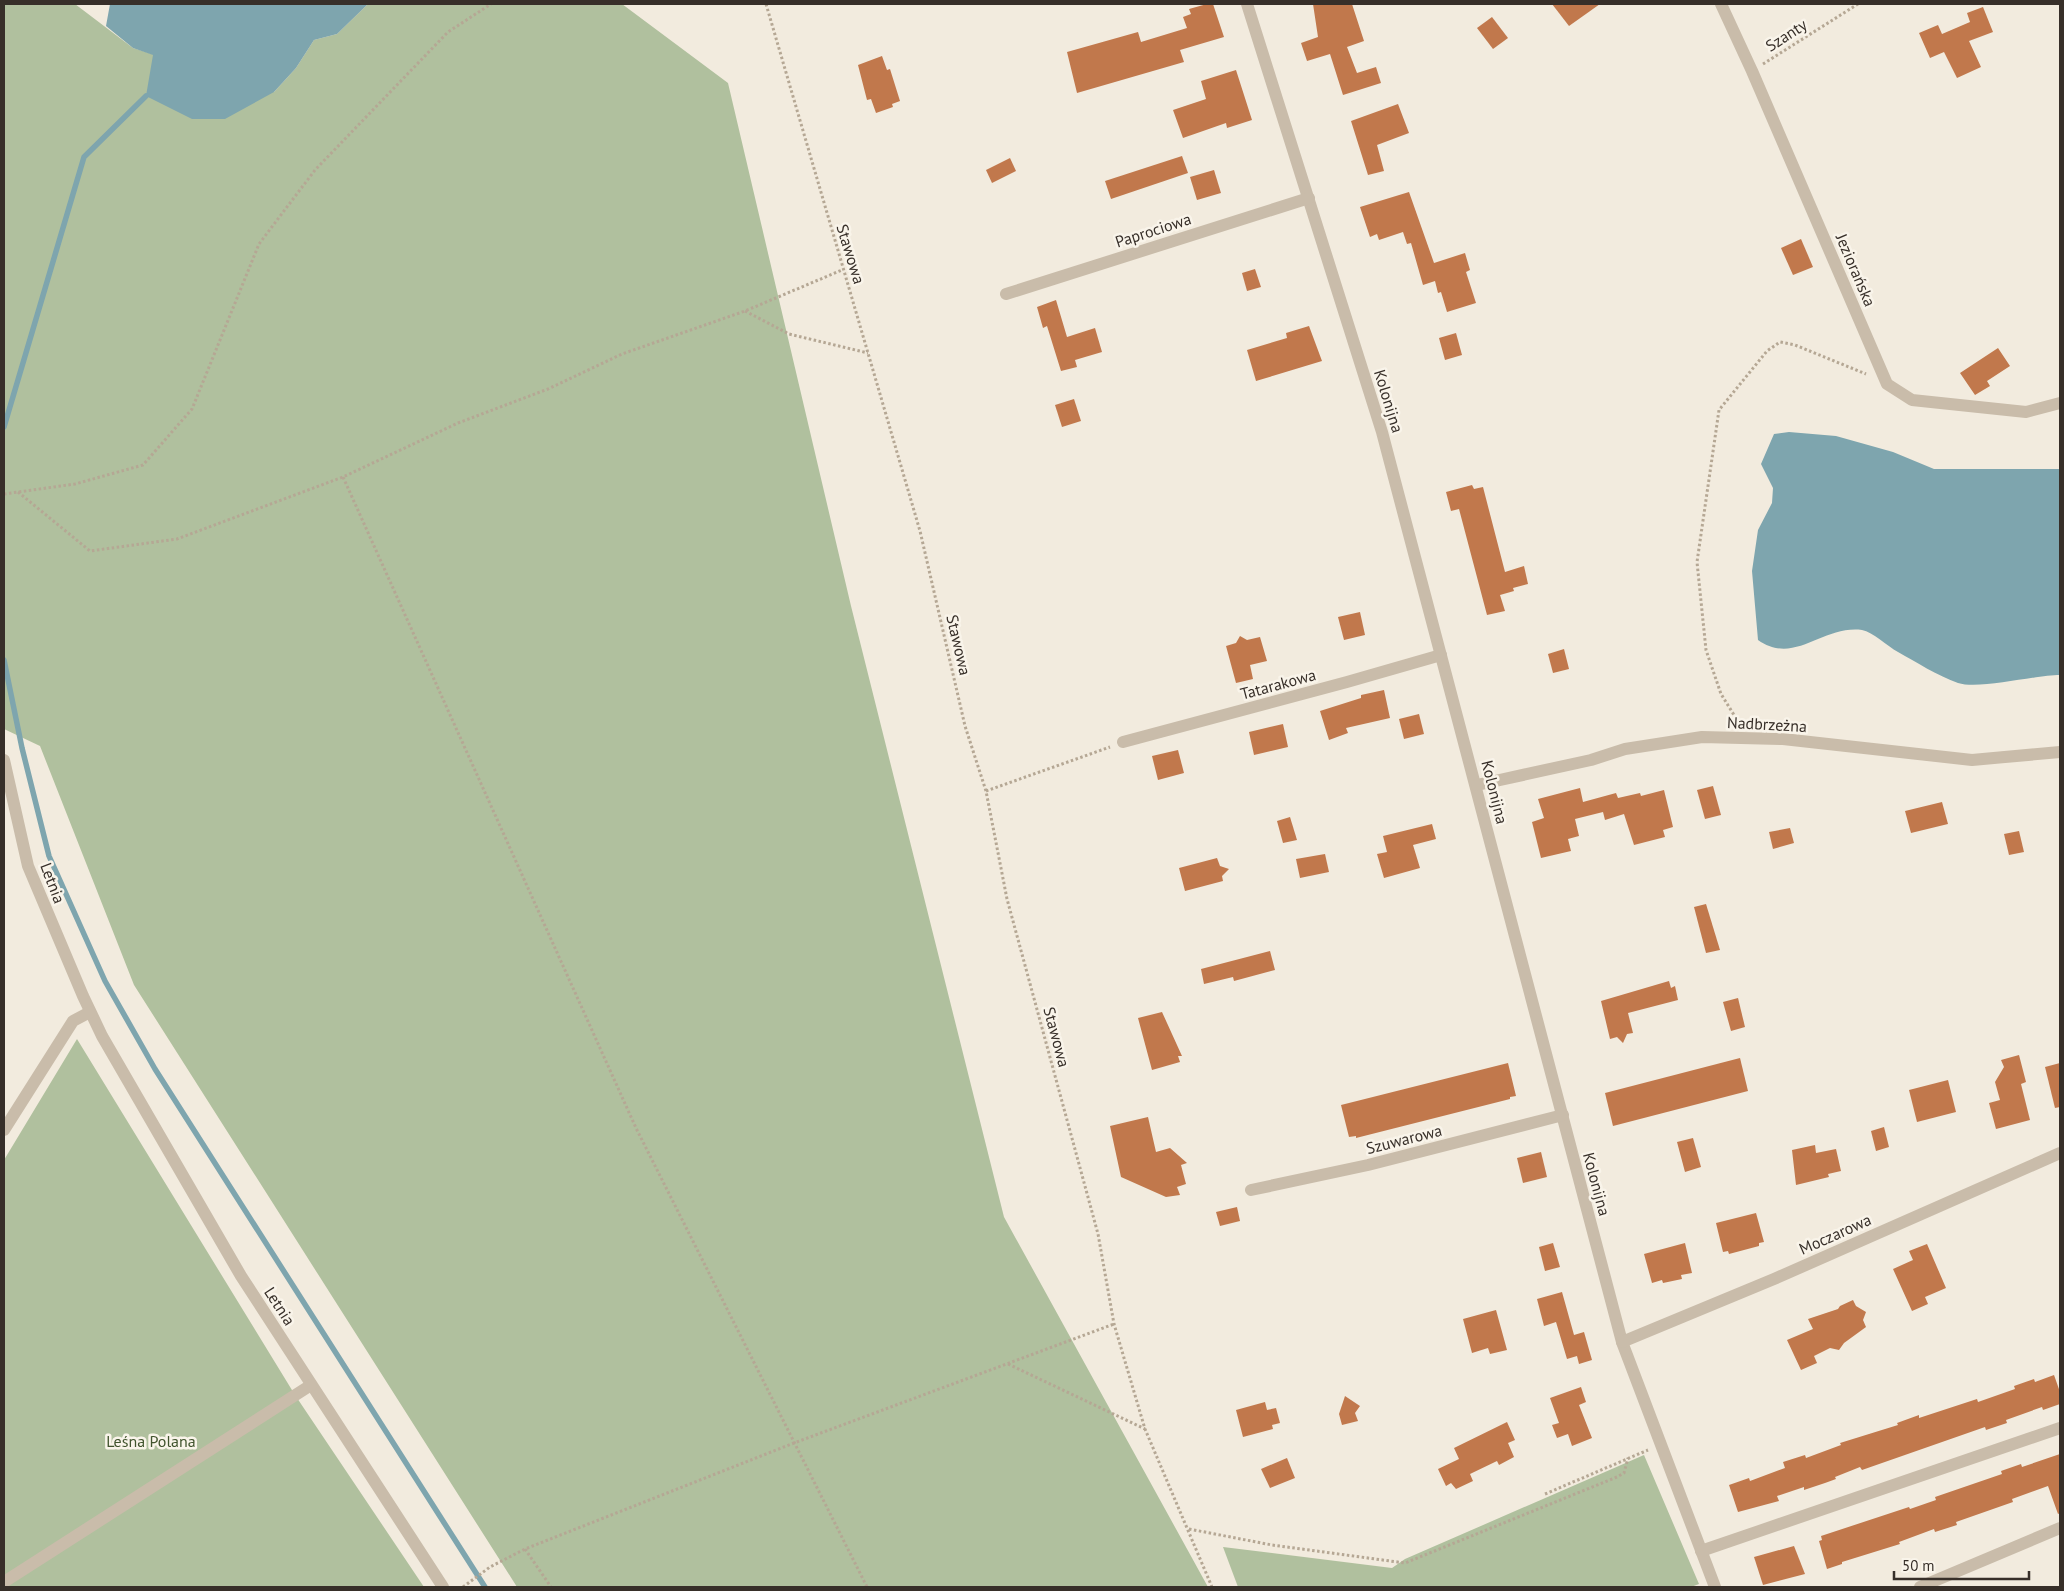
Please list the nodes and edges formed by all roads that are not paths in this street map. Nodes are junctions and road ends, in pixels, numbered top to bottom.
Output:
1 (1246, 4) edge
2 (1721, 4) edge
3 (1309, 198) junction
4 (1006, 294) dead end
5 (2060, 403) edge
6 (1442, 655) junction
7 (1123, 742) road end
8 (2060, 752) edge
9 (4, 760) edge
10 (1477, 785) junction
11 (90, 1012) junction
12 (1562, 1115) junction
13 (4, 1130) edge
14 (2060, 1153) edge
15 (1252, 1190) dead end
16 (1622, 1342) junction
17 (311, 1385) junction
18 (2060, 1428) edge
19 (2060, 1528) edge
20 (1701, 1551) junction
21 (4, 1582) edge
22 (443, 1587) edge
23 (1714, 1587) edge
24 (1920, 1587) edge

1 - 3 street, Kolonijna
2 - 5 street, Jeziorańska
3 - 4 street, Paprociowa
3 - 6 street, Kolonijna
6 - 7 street, Tatarakowa
6 - 10 street, Kolonijna
8 - 10 street, Nadbrzeżna
9 - 11 street, Letnia
10 - 12 street, Kolonijna
11 - 13 street
11 - 17 street, Letnia
12 - 15 street, Szuwarowa
12 - 16 street, Kolonijna
14 - 16 street, Moczarowa
16 - 20 street, Kolonijna
17 - 21 street
17 - 22 street, Letnia
18 - 20 street
19 - 24 street
20 - 23 street, Kolonijna

